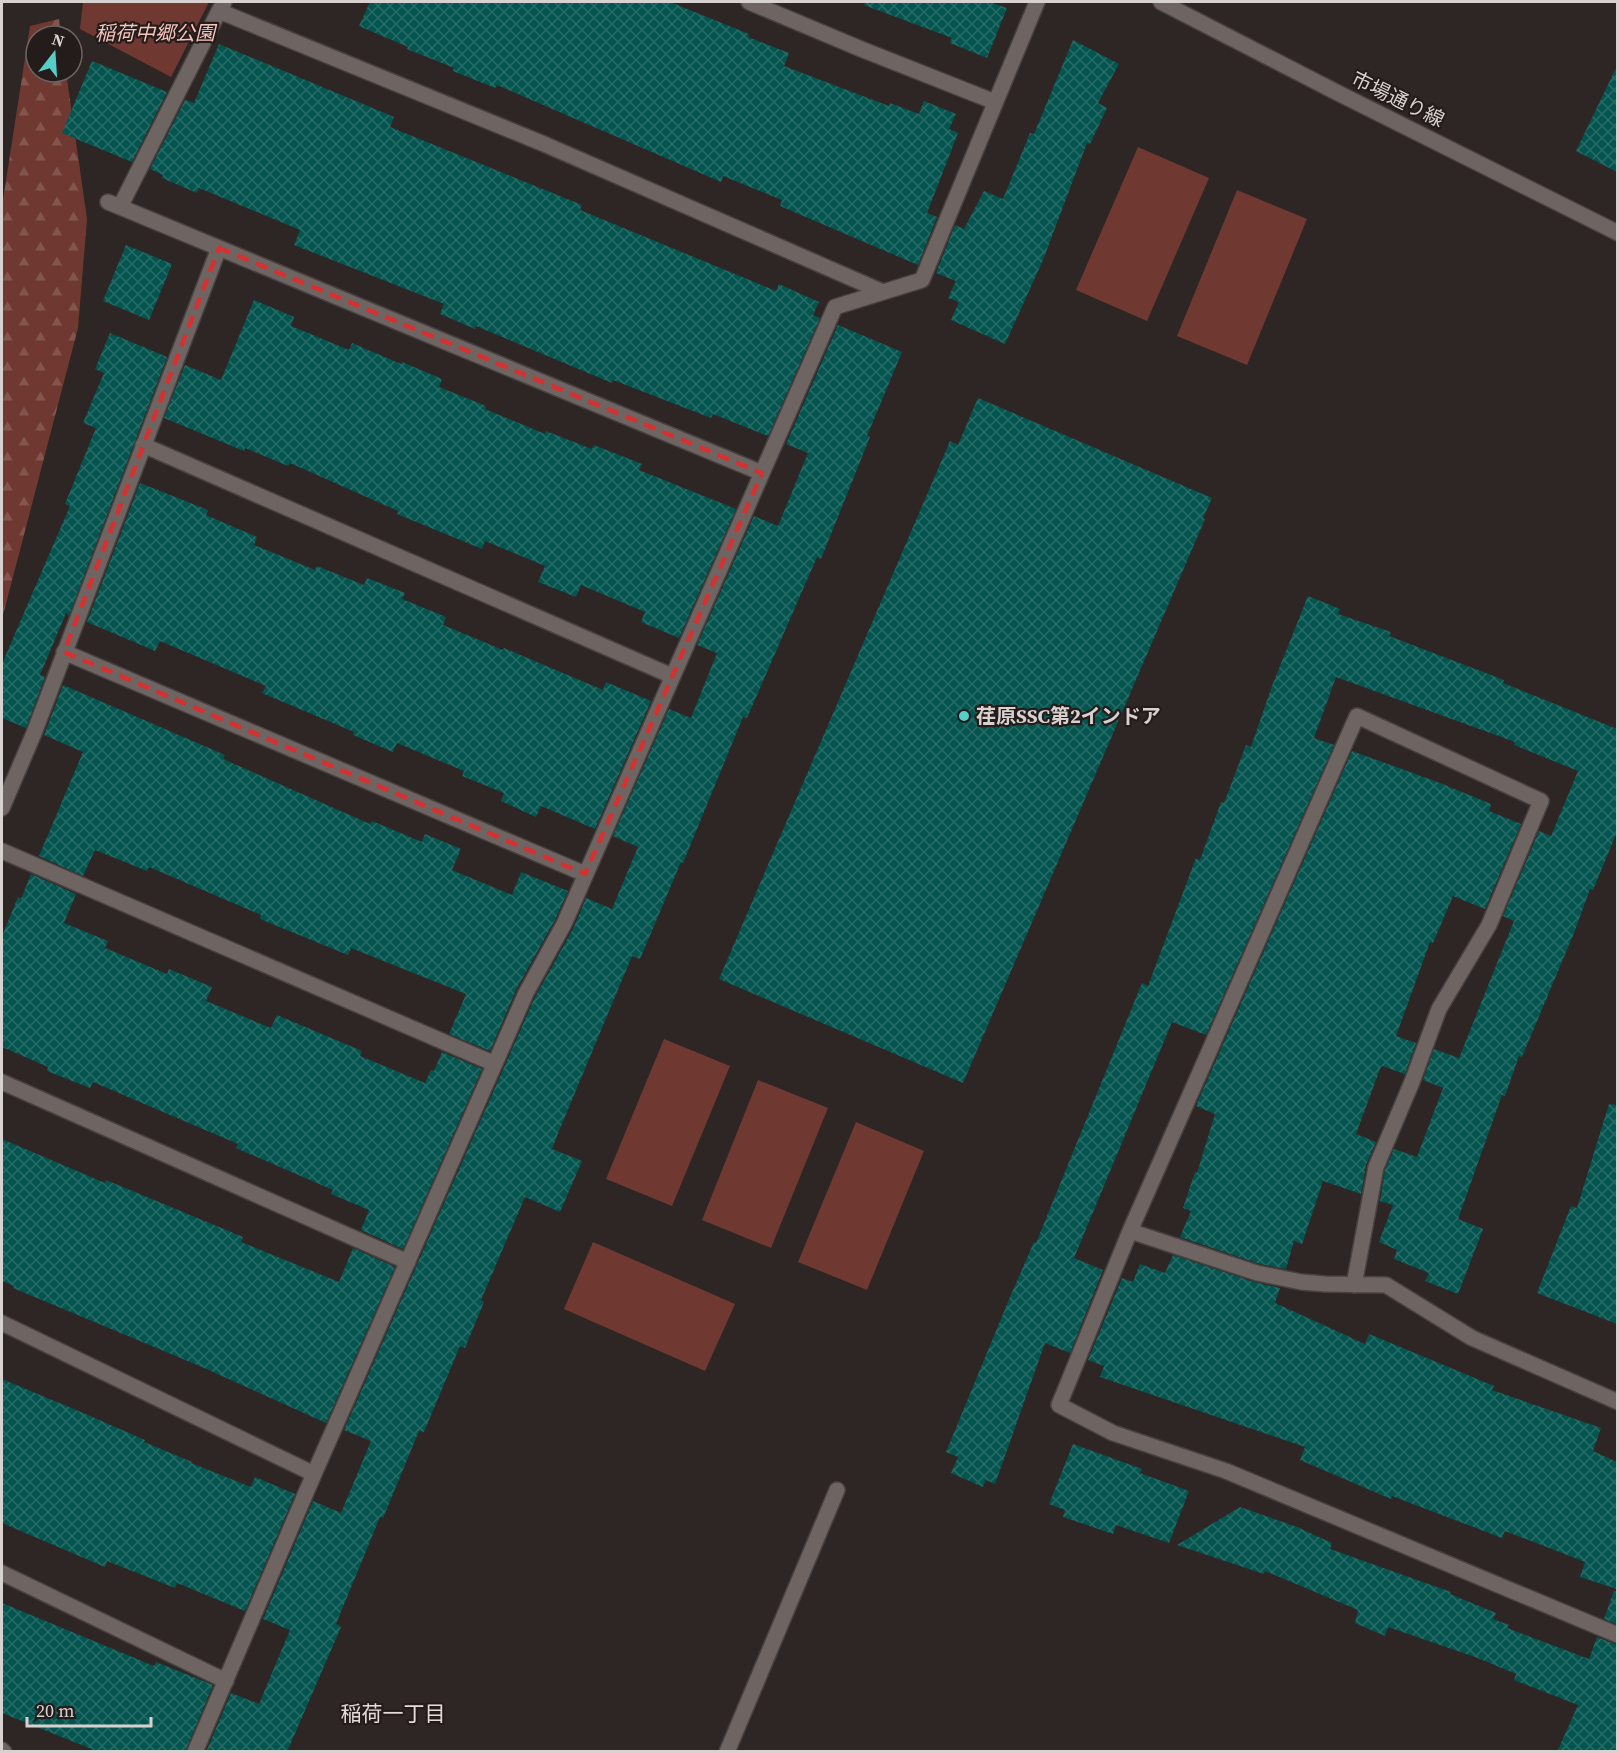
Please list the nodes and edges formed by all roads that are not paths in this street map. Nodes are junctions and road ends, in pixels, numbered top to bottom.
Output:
1 (749, 2) edge
2 (1037, 2) edge
3 (1161, 2) edge
4 (222, 6) edge
5 (994, 102) junction
6 (1617, 233) edge
7 (219, 248) junction
8 (883, 292) junction
9 (143, 445) junction
10 (762, 473) junction
11 (64, 652) junction
12 (672, 676) junction
13 (2, 808) edge
14 (2, 851) edge
15 (585, 874) junction
16 (495, 1064) junction
17 (2, 1082) edge
18 (1130, 1231) junction
19 (408, 1262) junction
20 (1354, 1286) junction
21 (2, 1323) edge
22 (1617, 1402) edge
23 (315, 1474) junction
24 (837, 1490) dead end
25 (2, 1573) edge
26 (1617, 1635) edge
27 (226, 1681) junction
28 (195, 1752) edge
29 (727, 1752) edge

1 - 5 street
2 - 5 street
3 - 6 street, 市場通り線
4 - 7 street
4 - 8 street
5 - 8 street
7 - 9 street
7 - 10 street
8 - 10 street
9 - 11 street
9 - 12 street
10 - 12 street
11 - 13 street
11 - 15 street
12 - 15 street
14 - 16 street
15 - 16 street
16 - 19 street
17 - 19 street
18 - 20 street
18 - 20 street
18 - 26 street
19 - 23 street
20 - 22 street
21 - 23 street
23 - 27 street
24 - 29 street
25 - 27 street
27 - 28 street

